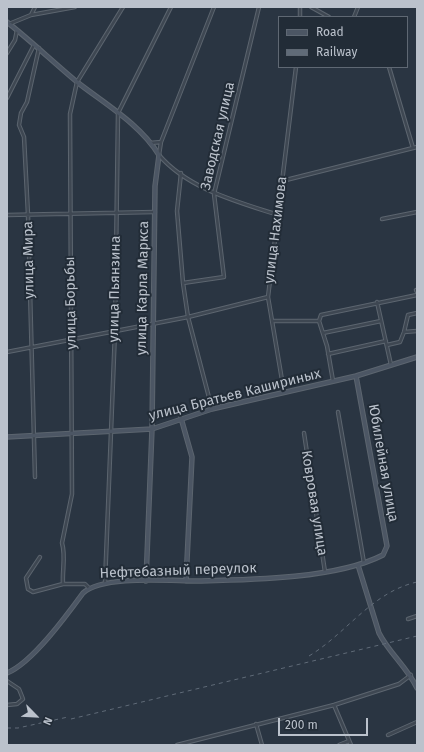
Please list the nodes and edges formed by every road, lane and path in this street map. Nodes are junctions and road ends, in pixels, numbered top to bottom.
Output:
1 (35, 7) edge
2 (75, 7) edge
3 (123, 7) edge
4 (171, 7) edge
5 (214, 7) edge
6 (259, 7) edge
7 (311, 7) edge
8 (31, 15) junction
9 (328, 16) edge
10 (8, 23) edge
11 (17, 30) junction
12 (34, 45) junction
13 (39, 48) junction
14 (7, 53) edge
15 (296, 68) edge
16 (389, 68) edge
17 (77, 82) junction
18 (7, 98) edge
19 (118, 113) junction
20 (161, 142) junction
21 (150, 143) junction
22 (417, 147) edge
23 (413, 148) junction
24 (159, 155) junction
25 (181, 173) junction
26 (282, 181) junction
27 (214, 194) junction
28 (116, 212) junction
29 (156, 212) junction
30 (417, 212) edge
31 (70, 214) junction
32 (7, 215) edge
33 (28, 215) junction
34 (278, 215) junction
35 (382, 220) dead end
36 (183, 283) junction
37 (417, 292) edge
38 (268, 297) junction
39 (377, 302) junction
40 (417, 313) edge
41 (188, 317) junction
42 (272, 320) junction
43 (319, 321) junction
44 (381, 321) junction
45 (152, 324) junction
46 (114, 331) junction
47 (417, 331) edge
48 (404, 332) junction
49 (323, 333) junction
50 (71, 339) junction
51 (386, 343) junction
52 (31, 347) junction
53 (7, 352) edge
54 (328, 354) junction
55 (417, 357) edge
56 (391, 365) junction
57 (356, 376) junction
58 (334, 381) junction
59 (284, 392) junction
60 (212, 409) junction
61 (338, 412) dead end
62 (181, 418) junction
63 (152, 429) junction
64 (112, 430) junction
65 (72, 433) junction
66 (304, 433) dead end
67 (34, 435) junction
68 (7, 437) edge
69 (35, 477) dead end
70 (384, 554) joint
71 (40, 557) dead end
72 (364, 563) junction
73 (358, 564) junction
74 (325, 572) junction
75 (146, 580) junction
76 (186, 580) junction
77 (105, 583) junction
78 (63, 584) junction
79 (89, 588) junction
80 (417, 616) edge
81 (408, 619) dead end
82 (7, 673) edge
83 (411, 675) junction
84 (7, 681) edge
85 (417, 688) edge
86 (7, 705) edge
87 (334, 705) junction
88 (417, 722) edge
89 (256, 724) junction
90 (388, 735) dead end
91 (349, 741) junction
92 (177, 745) edge
93 (262, 745) edge
94 (339, 745) edge
95 (351, 745) edge

1 - 8 street
2 - 8 street
3 - 17 street, улица Борьбы
4 - 19 street, улица Пьянзина
5 - 20 street, улица Карла Маркса
6 - 27 street, Заводская улица
7 - 9 street
8 - 10 street
10 - 11 main road
11 - 12 main road
11 - 14 street
12 - 13 main road
12 - 18 street
13 - 17 main road
13 - 33 street, улица Мира
15 - 26 street, улица Нахимова
16 - 23 street
17 - 19 main road
17 - 31 street, улица Борьбы
19 - 21 main road
19 - 28 street, улица Пьянзина
20 - 21 street
20 - 24 street, улица Карла Маркса
21 - 24 main road
22 - 23 street
23 - 26 street
24 - 25 street
24 - 29 main road, улица Карла Маркса
25 - 27 street
25 - 36 street, Заводская улица
26 - 34 street, улица Нахимова
27 - 34 street
27 - 36 street, Заводская улица
28 - 29 street
28 - 31 street
28 - 46 street, улица Пьянзина
29 - 45 main road, улица Карла Маркса
30 - 35 street
31 - 33 street
31 - 50 street, улица Борьбы
32 - 33 street
33 - 52 street, улица Мира
34 - 38 street, улица Нахимова
36 - 41 street, Заводская улица
37 - 39 street
38 - 41 street
38 - 42 street, улица Нахимова
39 - 43 street
39 - 44 street
40 - 48 street
41 - 45 street
41 - 60 street, Заводская улица
42 - 43 street
42 - 59 street, улица Нахимова
43 - 49 street
44 - 49 street
44 - 51 street
45 - 46 street
45 - 63 main road, улица Карла Маркса
46 - 50 street
46 - 64 street, улица Пьянзина
47 - 48 street
48 - 51 street
49 - 54 street
50 - 52 street
50 - 65 street, улица Борьбы
51 - 54 street
51 - 56 street
52 - 53 street
52 - 67 street, улица Мира
54 - 58 street
55 - 56 main road, улица Братьев Кашириных
56 - 57 main road, улица Братьев Кашириных
57 - 58 main road, улица Братьев Кашириных
57 - 70 main road, Юбилейная улица
58 - 59 main road, улица Братьев Кашириных
59 - 60 main road, улица Братьев Кашириных
60 - 62 main road, улица Братьев Кашириных
61 - 72 street
62 - 63 main road, улица Братьев Кашириных
62 - 76 main road
63 - 64 main road, улица Братьев Кашириных
63 - 75 main road, улица Карла Маркса
64 - 65 main road, улица Братьев Кашириных
64 - 77 street, улица Пьянзина
65 - 67 main road, улица Братьев Кашириных
65 - 78 street, улица Борьбы
66 - 74 street, Ковровая улица
67 - 68 main road, улица Братьев Кашириных
67 - 69 street, улица Мира
70 - 72 main road, Нефтебазный переулок
71 - 78 street
72 - 73 main road, Нефтебазный переулок
73 - 74 main road, Нефтебазный переулок
73 - 83 main road
74 - 76 main road, Нефтебазный переулок
75 - 76 main road, Нефтебазный переулок
75 - 77 main road, Нефтебазный переулок
77 - 79 main road, Нефтебазный переулок
78 - 79 street
79 - 82 main road, Нефтебазный переулок
80 - 81 street
83 - 85 main road
83 - 87 street
84 - 86 street
87 - 89 street
87 - 91 street
88 - 90 street
89 - 92 street
89 - 93 street
91 - 94 street
91 - 95 street

